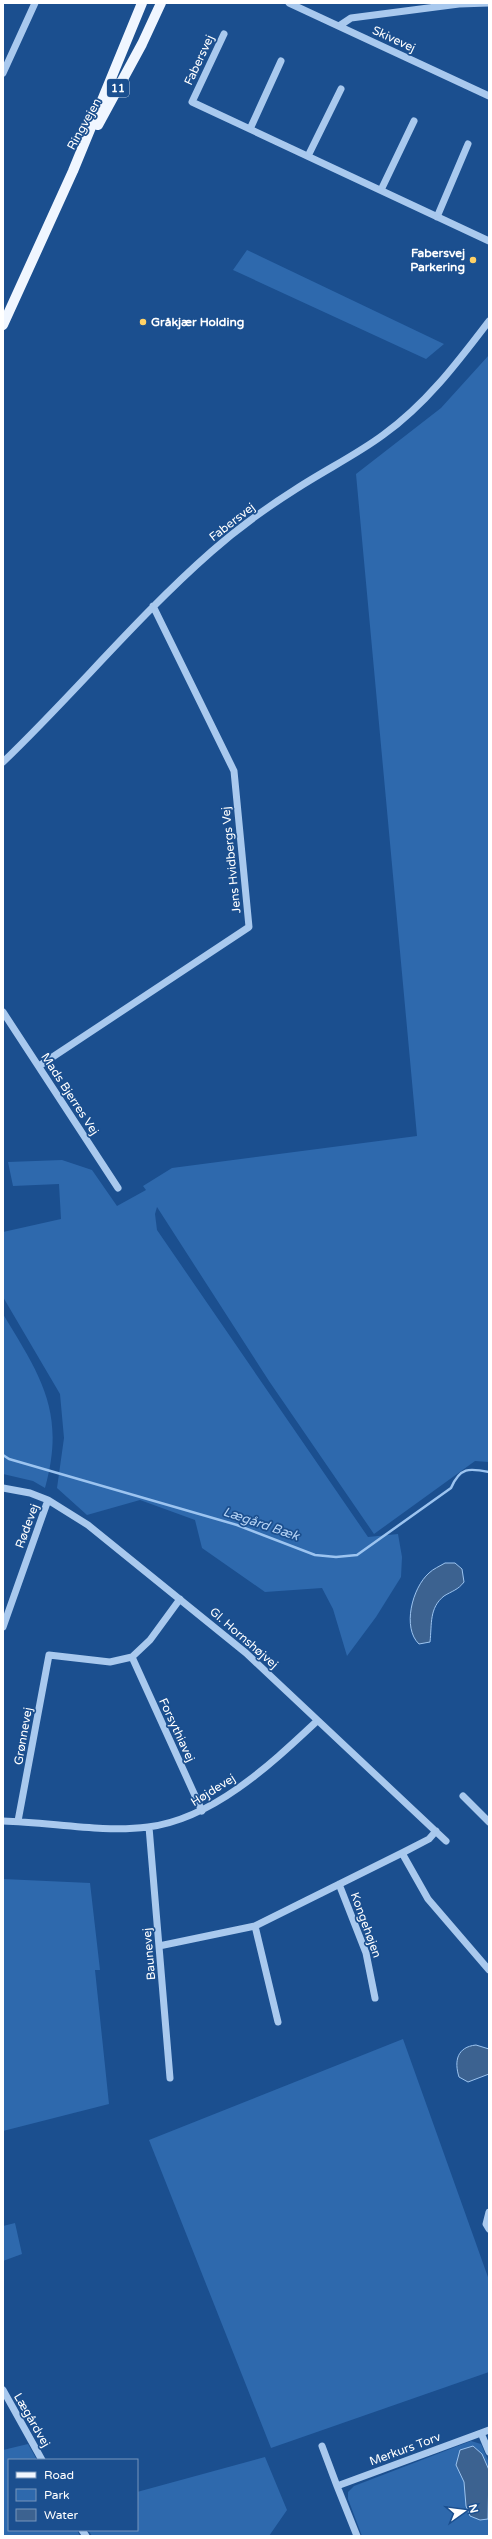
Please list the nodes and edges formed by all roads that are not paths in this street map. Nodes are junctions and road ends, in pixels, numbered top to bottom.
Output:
1 (34, 3) edge
2 (142, 3) edge
3 (161, 3) edge
4 (290, 3) edge
5 (489, 3) edge
6 (339, 26) junction
7 (224, 34) dead end
8 (281, 60) dead end
9 (3, 72) edge
10 (341, 89) dead end
11 (489, 96) edge
12 (414, 121) dead end
13 (250, 129) junction
14 (468, 144) dead end
15 (308, 156) junction
16 (73, 171) junction
17 (381, 190) junction
18 (437, 217) junction
19 (489, 241) edge
20 (489, 321) edge
21 (3, 325) edge
22 (153, 606) junction
23 (3, 762) edge
24 (3, 1012) edge
25 (40, 1066) junction
26 (118, 1188) dead end
27 (3, 1488) edge
28 (48, 1500) junction
29 (180, 1599) junction
30 (3, 1627) edge
31 (132, 1657) junction
32 (317, 1721) junction
33 (463, 1796) dead end
34 (202, 1811) junction
35 (3, 1821) edge
36 (18, 1821) junction
37 (489, 1822) edge
38 (149, 1827) junction
39 (436, 1831) junction
40 (446, 1841) dead end
41 (402, 1853) junction
42 (339, 1884) junction
43 (255, 1926) junction
44 (159, 1946) junction
45 (489, 1970) edge
46 (376, 1998) dead end
47 (278, 2022) dead end
48 (170, 2078) dead end
49 (489, 2212) edge
50 (489, 2229) edge
51 (3, 2390) edge
52 (489, 2430) edge
53 (481, 2433) junction
54 (322, 2446) dead end
55 (489, 2452) edge
56 (41, 2459) edge
57 (337, 2486) junction
58 (357, 2536) edge

1 - 9 street
2 - 16 main road, Ringvejen / 11
3 - 16 main road, Ringvejen / 11
4 - 6 street, Skivevej
5 - 6 street
6 - 11 street, Skivevej
7 - 13 street, Fabersvej
8 - 13 street
10 - 15 street
12 - 17 street
13 - 15 street, Fabersvej
14 - 18 street
15 - 17 street, Fabersvej
16 - 21 main road, Ringvejen / 11
17 - 18 street, Fabersvej
18 - 19 street, Fabersvej
20 - 22 street, Fabersvej
22 - 23 street, Fabersvej
22 - 25 street, Jens Hvidbergs Vej
24 - 25 street, Mads Bjerres Vej
25 - 26 street, Mads Bjerres Vej
27 - 28 street, Gl. Hornshøjvej
28 - 29 street, Gl. Hornshøjvej
28 - 30 street, Rødevej
29 - 31 street
29 - 32 street, Gl. Hornshøjvej
31 - 34 street, Forsythiavej
31 - 36 street, Grønnevej
32 - 34 street, Højdevej
32 - 39 street, Gl. Hornshøjvej
33 - 37 street
34 - 38 street, Højdevej
35 - 36 street, Højdevej
36 - 38 street, Højdevej
38 - 44 street, Baunevej
39 - 40 street, Gl. Hornshøjvej
39 - 41 street, Kongehøjen
41 - 42 street, Kongehøjen
41 - 45 street
42 - 43 street, Kongehøjen
42 - 46 street, Kongehøjen
43 - 44 street, Kongehøjen
43 - 47 street
44 - 48 street, Baunevej
49 - 50 street
51 - 56 street, Lægårdvej
52 - 53 street, Merkurs Torv
53 - 55 street
53 - 57 street, Merkurs Torv
54 - 57 street
57 - 58 street

